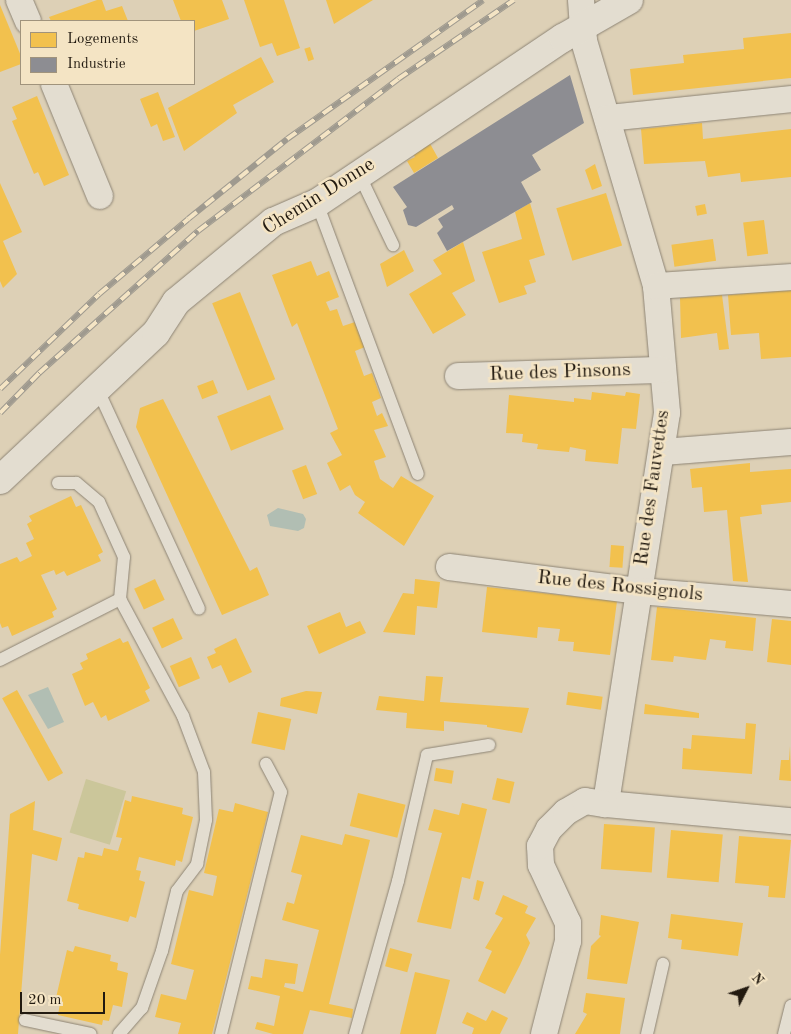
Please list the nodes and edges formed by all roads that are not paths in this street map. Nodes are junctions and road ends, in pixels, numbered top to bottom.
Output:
1 (19, 0) edge
2 (629, 0) edge
3 (582, 12) edge
4 (28, 20) edge
5 (54, 85) edge
6 (791, 99) edge
7 (608, 118) junction
8 (358, 174) junction
9 (100, 196) dead end
10 (317, 203) junction
11 (393, 245) dead end
12 (791, 277) edge
13 (656, 286) junction
14 (662, 370) junction
15 (458, 376) dead end
16 (97, 388) junction
17 (791, 442) edge
18 (663, 452) junction
19 (418, 474) dead end
20 (0, 480) edge
21 (58, 483) dead end
22 (449, 567) dead end
23 (639, 591) junction
24 (120, 599) junction
25 (791, 604) edge
26 (199, 609) dead end
27 (0, 660) edge
28 (489, 745) dead end
29 (266, 764) dead end
30 (605, 804) junction
31 (791, 821) edge
32 (663, 964) dead end
33 (791, 1006) edge
34 (25, 1020) dead end
35 (91, 1034) edge
36 (119, 1034) edge
37 (221, 1034) edge
38 (355, 1034) edge
39 (544, 1034) edge
40 (647, 1034) edge
41 (784, 1034) edge

1 - 4 street
2 - 3 street, Chemin Donne
3 - 7 street, Rue des Fauvettes
3 - 8 street, Chemin Donne
5 - 9 street
6 - 7 street
7 - 13 street, Rue des Fauvettes
8 - 10 street, Chemin Donne
8 - 11 lane
10 - 16 street, Chemin Donne
10 - 19 lane
12 - 13 street
13 - 14 street, Rue des Fauvettes
14 - 15 street, Rue des Pinsons
14 - 18 street, Rue des Fauvettes
16 - 20 street, Chemin Donne
16 - 26 lane
17 - 18 street
18 - 23 street, Rue des Fauvettes
21 - 24 lane
22 - 23 street, Rue des Rossignols
23 - 25 street, Rue des Rossignols
23 - 30 street, Rue des Fauvettes
24 - 27 lane
24 - 36 lane
28 - 38 lane
29 - 37 lane
30 - 31 street
30 - 39 street
32 - 40 lane
33 - 41 lane
34 - 35 lane

